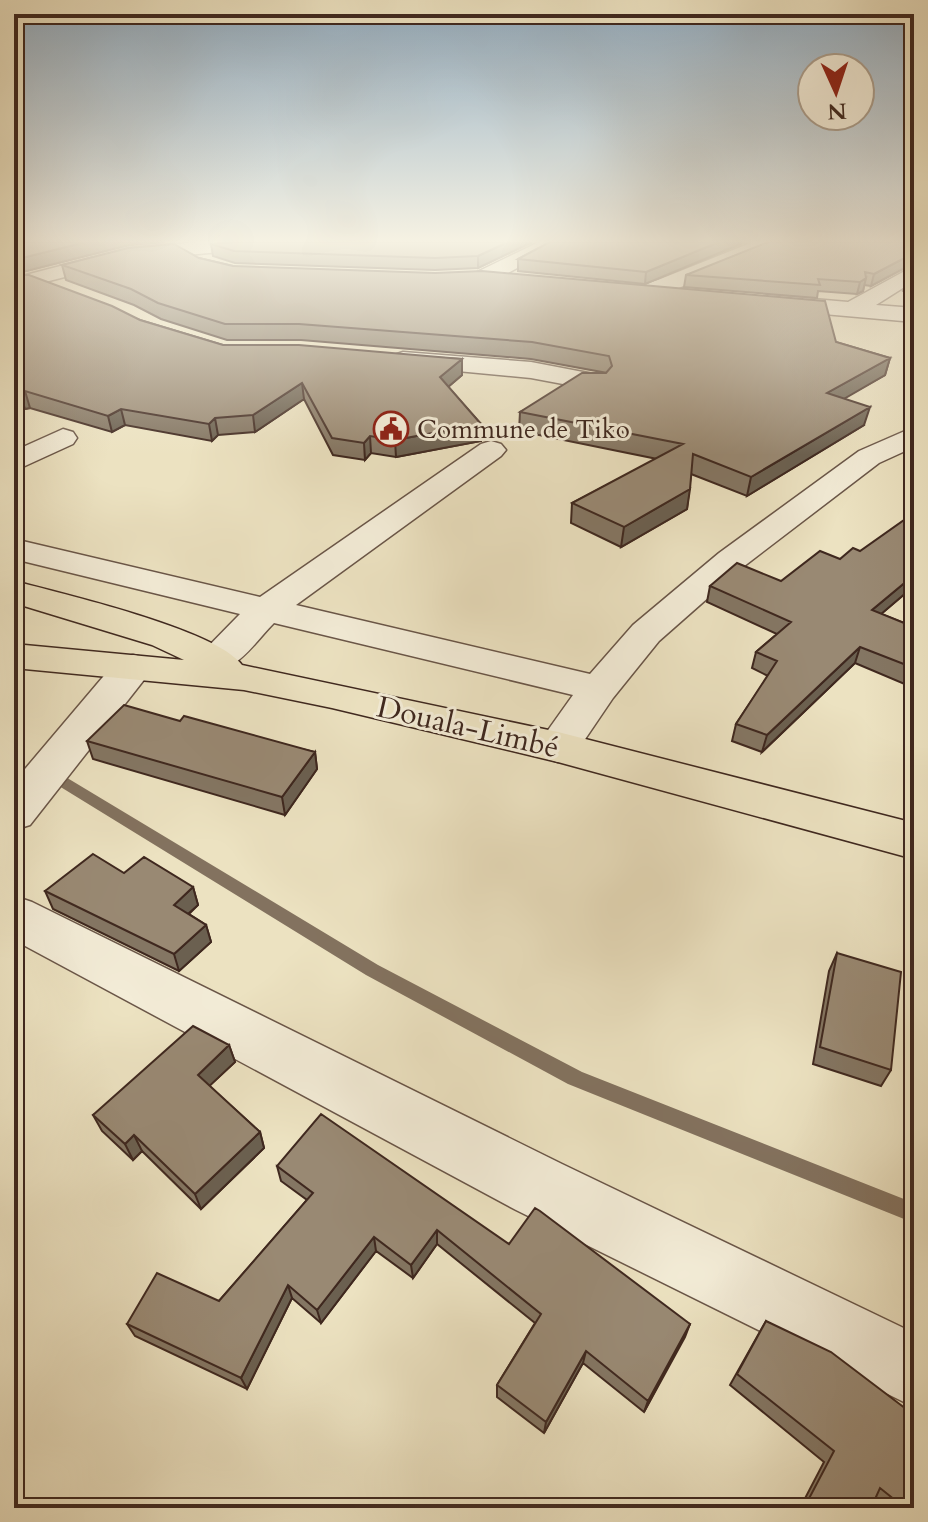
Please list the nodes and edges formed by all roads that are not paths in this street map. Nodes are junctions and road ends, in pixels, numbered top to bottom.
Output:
1 (894, 313) edge
2 (914, 315) edge
3 (376, 357) edge
4 (595, 382) edge
5 (914, 436) edge
6 (63, 438) dead end
7 (491, 450) dead end
8 (14, 462) edge
9 (14, 549) edge
10 (14, 592) edge
11 (267, 609) junction
12 (14, 656) edge
13 (133, 667) junction
14 (229, 670) junction
15 (599, 689) junction
16 (558, 747) junction
17 (14, 813) edge
18 (914, 841) edge
19 (14, 916) edge
20 (914, 1371) edge

1 - 2 street
3 - 4 street
5 - 15 street
6 - 8 street
7 - 11 street
9 - 11 street
10 - 14 highway
11 - 14 street
11 - 15 street
12 - 13 highway, Douala-Limbé
13 - 14 highway, Douala-Limbé
13 - 17 street
14 - 16 highway, Douala-Limbé
15 - 16 street
16 - 18 highway, Douala-Limbé
19 - 20 street

